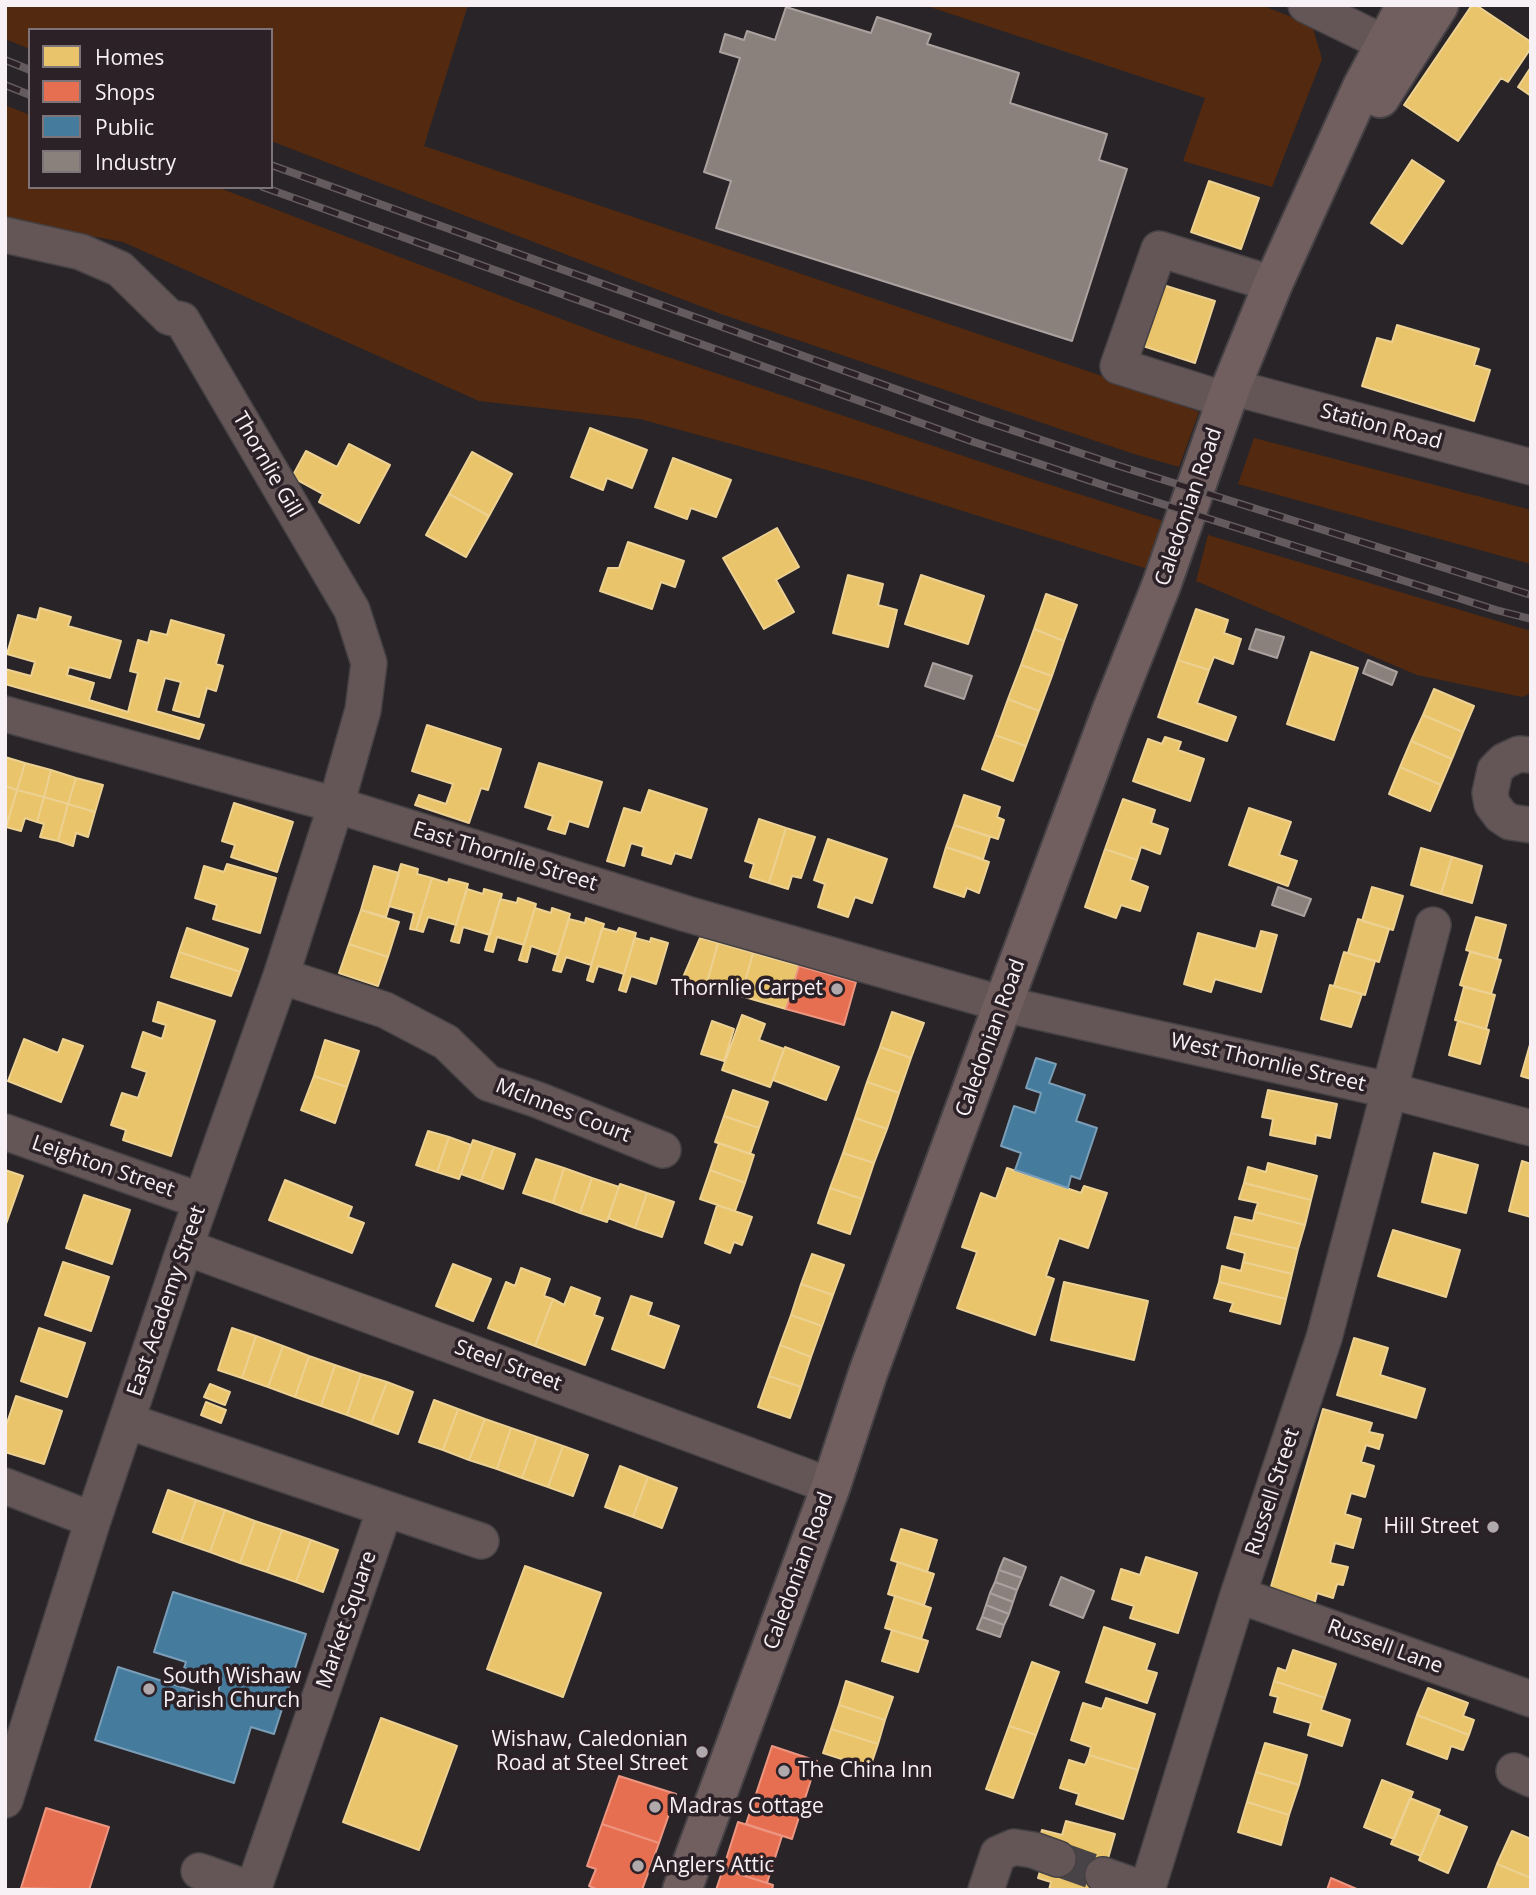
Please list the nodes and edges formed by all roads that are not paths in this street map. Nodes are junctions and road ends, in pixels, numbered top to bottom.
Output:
1 (1306, 5) edge
2 (1406, 5) edge
3 (1439, 5) edge
4 (1384, 43) junction
5 (1316, 192) junction
6 (5, 235) edge
7 (1273, 285) junction
8 (1228, 394) junction
9 (1531, 467) edge
10 (5, 714) edge
11 (1531, 755) edge
12 (335, 805) junction
13 (1531, 825) edge
14 (1433, 925) dead end
15 (281, 976) junction
16 (1003, 1004) junction
17 (1388, 1090) junction
18 (1531, 1128) edge
19 (5, 1132) edge
20 (663, 1150) dead end
21 (201, 1201) junction
22 (185, 1248) junction
23 (127, 1421) junction
24 (5, 1486) edge
25 (831, 1486) junction
26 (385, 1508) junction
27 (93, 1520) junction
28 (481, 1541) dead end
29 (1238, 1595) junction
30 (1531, 1699) edge
31 (15, 1732) edge
32 (5, 1800) edge
33 (1058, 1859) tunnel mouth
34 (198, 1871) dead end
35 (1103, 1875) tunnel mouth
36 (253, 1890) edge
37 (682, 1890) edge
38 (986, 1890) edge
39 (1147, 1890) edge

1 - 4 street
2 - 4 main road, Caledonian Road
3 - 5 main road, Caledonian Road
4 - 5 main road, Caledonian Road
5 - 7 main road, Caledonian Road
6 - 12 street, Thornlie Gill
7 - 8 main road, Caledonian Road
7 - 8 street, Station Road
8 - 9 street, Station Road
8 - 16 main road, Caledonian Road
10 - 12 street, East Thornlie Street
11 - 13 street
12 - 15 street, East Academy Street
12 - 16 street, East Thornlie Street
14 - 17 street, Russell Street
15 - 20 street, McInnes Court
15 - 21 street, East Academy Street
16 - 17 street, West Thornlie Street
16 - 25 main road, Caledonian Road
17 - 18 street, West Thornlie Street
17 - 29 street, Russell Street
19 - 21 street, Leighton Street
21 - 22 street, East Academy Street
22 - 23 street, East Academy Street
22 - 25 street, Steel Street
23 - 26 street
23 - 27 street, East Academy Street
24 - 27 street
25 - 37 main road, Caledonian Road
26 - 28 street
26 - 36 street, Market Square
27 - 31 street, East Academy Street
29 - 30 street, Russell Lane
29 - 39 street, Russell Street
31 - 32 street, East Academy Street
33 - 38 street
34 - 36 street, Market Square
35 - 39 street

